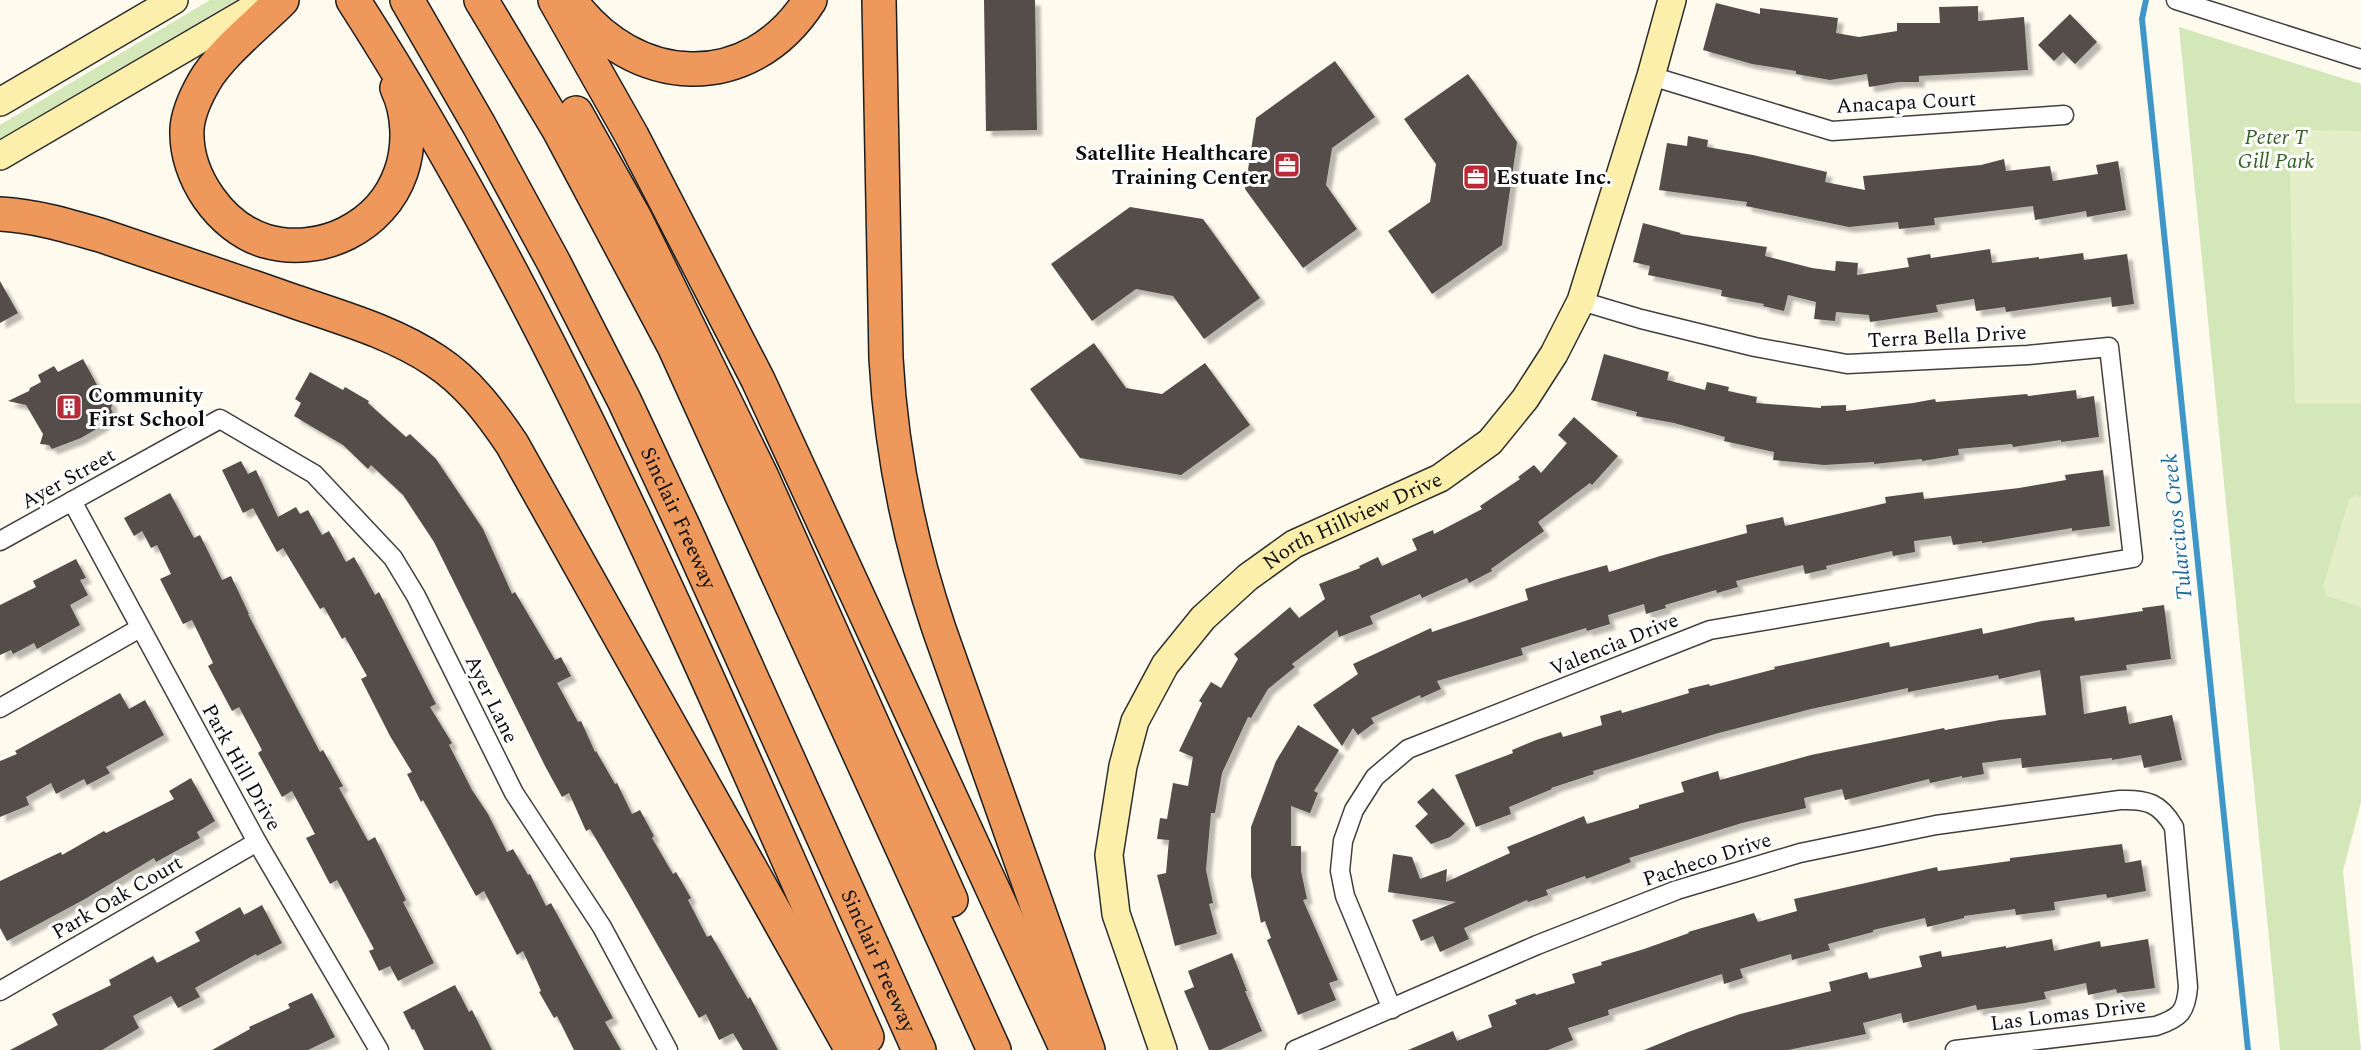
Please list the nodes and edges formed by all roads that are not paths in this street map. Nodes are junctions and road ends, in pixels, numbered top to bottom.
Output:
1 (174, 0) edge
2 (267, 0) edge
3 (282, 0) edge
4 (407, 0) edge
5 (481, 0) edge
6 (508, 0) edge
7 (555, 0) edge
8 (570, 0) edge
9 (810, 0) edge
10 (879, 0) edge
11 (1672, 0) edge
12 (2176, 0) edge
13 (358, 8) edge
14 (2361, 59) edge
15 (1651, 76) junction
16 (0, 102) edge
17 (2064, 116) dead end
18 (0, 156) edge
19 (0, 214) edge
20 (1581, 301) junction
21 (220, 419) joint
22 (72, 501) junction
23 (0, 541) edge
24 (2133, 558) joint
25 (140, 628) junction
26 (0, 708) edge
27 (2156, 804) joint
28 (257, 842) junction
29 (0, 991) edge
30 (1392, 1009) junction
31 (379, 1050) edge
32 (668, 1050) edge
33 (852, 1050) edge
34 (872, 1050) edge
35 (919, 1050) edge
36 (994, 1050) edge
37 (1018, 1050) edge
38 (1067, 1050) edge
39 (1088, 1050) edge
40 (1163, 1050) edge
41 (1295, 1050) edge
42 (1955, 1050) edge

1 - 16 street
2 - 18 street
3 - 13 highway
4 - 35 highway, Sinclair Freeway
5 - 36 highway
6 - 37 highway
7 - 38 highway
8 - 9 highway
10 - 39 highway
11 - 15 street, North Hillview Drive
12 - 14 street
13 - 34 highway
15 - 17 street, Anacapa Court
15 - 20 street, North Hillview Drive
19 - 33 highway
20 - 24 street, Terra Bella Drive
20 - 40 street, North Hillview Drive
21 - 22 street, Ayer Street
21 - 32 street, Ayer Lane
22 - 23 street, Ayer Street
22 - 25 street, Park Hill Drive
24 - 30 street, Valencia Drive
25 - 26 street
25 - 28 street, Park Hill Drive
27 - 30 street, Pacheco Drive
27 - 42 street, Las Lomas Drive
28 - 29 street, Park Oak Court
28 - 31 street, Park Hill Drive
30 - 41 street, Pacheco Drive

